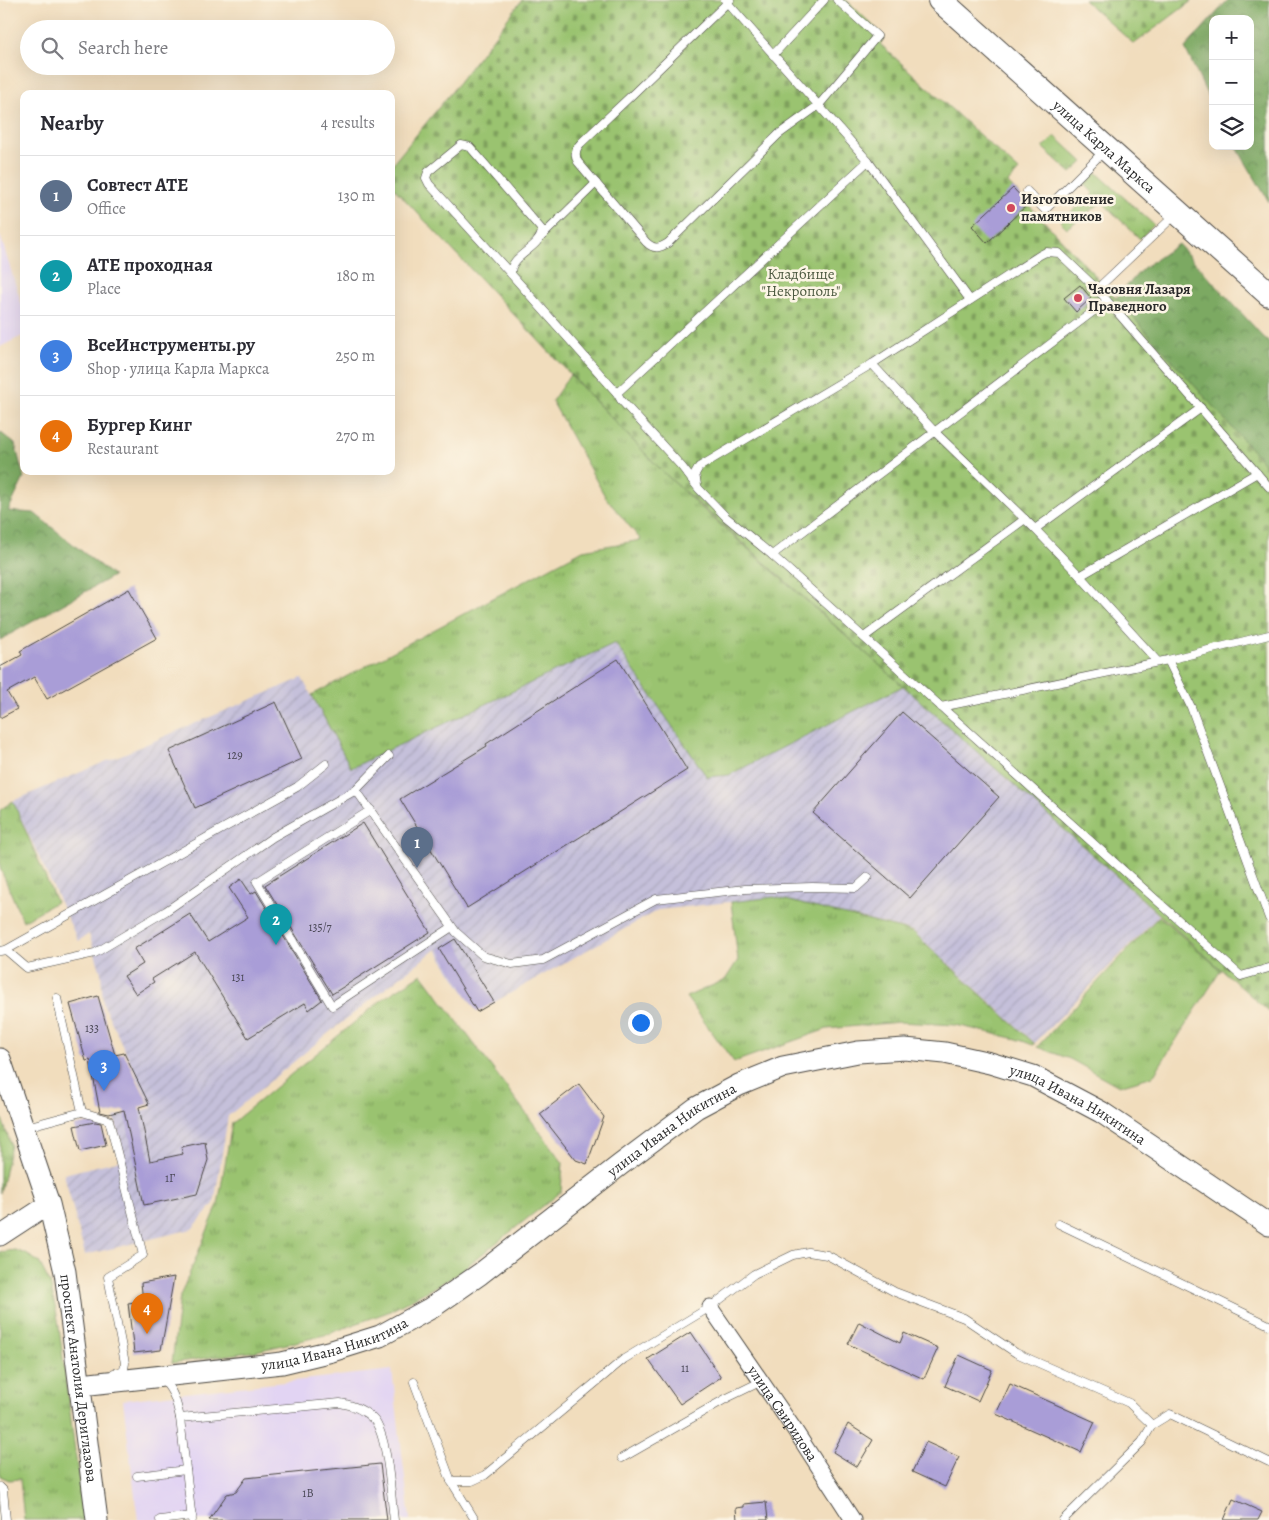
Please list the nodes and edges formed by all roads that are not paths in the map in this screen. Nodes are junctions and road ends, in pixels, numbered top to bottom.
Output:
1 (824, 0) edge
2 (838, 0) edge
3 (940, 0) edge
4 (728, 1) edge
5 (773, 55) junction
6 (819, 105) junction
7 (1107, 148) junction
8 (868, 161) junction
9 (596, 183) junction
10 (1026, 191) dead end
11 (1178, 212) junction
12 (538, 225) junction
13 (551, 227) junction
14 (541, 237) junction
15 (500, 262) junction
16 (512, 264) junction
17 (511, 274) junction
18 (1097, 290) junction
19 (1269, 294) edge
20 (970, 300) junction
21 (1107, 300) junction
22 (872, 364) junction
23 (617, 393) junction
24 (1201, 408) junction
25 (934, 432) junction
26 (699, 466) junction
27 (682, 467) junction
28 (1257, 473) junction
29 (1269, 486) edge
30 (699, 489) junction
31 (1025, 519) junction
32 (1035, 529) junction
33 (772, 556) junction
34 (1080, 576) junction
35 (1269, 635) edge
36 (864, 638) junction
37 (1168, 660) junction
38 (1158, 662) junction
39 (941, 707) junction
40 (389, 756) dead end
41 (326, 764) dead end
42 (356, 790) junction
43 (372, 810) junction
44 (868, 877) dead end
45 (1269, 918) edge
46 (452, 927) junction
47 (3, 950) edge
48 (1269, 968) edge
49 (57, 998) dead end
50 (0, 1059) edge
51 (82, 1112) junction
52 (24, 1127) junction
53 (49, 1204) junction
54 (1059, 1224) dead end
55 (1269, 1225) edge
56 (0, 1236) edge
57 (710, 1307) junction
58 (1269, 1325) edge
59 (158, 1376) junction
60 (80, 1381) junction
61 (762, 1381) junction
62 (414, 1382) dead end
63 (180, 1418) junction
64 (1152, 1425) junction
65 (622, 1458) dead end
66 (1269, 1462) edge
67 (186, 1470) junction
68 (137, 1476) dead end
69 (451, 1481) junction
70 (0, 1487) edge
71 (192, 1518) edge
72 (6, 1520) edge
73 (97, 1520) edge
74 (160, 1520) edge
75 (394, 1520) edge
76 (475, 1520) edge
77 (853, 1520) edge
78 (1063, 1520) edge

1 - 5 lane
2 - 6 lane
3 - 7 main road, улица Карла Маркса
4 - 5 lane
4 - 9 lane
5 - 6 lane
6 - 8 lane
6 - 9 lane
7 - 10 lane
7 - 11 main road, улица Карла Маркса
8 - 20 lane
8 - 23 lane
9 - 13 lane
11 - 18 lane
11 - 19 main road, улица Карла Маркса
12 - 13 lane
12 - 14 lane
12 - 15 lane
13 - 14 lane
14 - 16 lane
15 - 16 lane
15 - 17 lane
16 - 17 lane
17 - 23 lane
18 - 20 lane
18 - 21 lane
20 - 22 lane
21 - 24 lane
21 - 25 lane
22 - 25 lane
22 - 26 lane
23 - 27 lane
24 - 28 lane
24 - 32 lane
25 - 31 lane
25 - 33 lane
26 - 27 lane
26 - 30 lane
27 - 30 lane
28 - 29 lane
28 - 34 lane
30 - 33 lane
31 - 32 lane
31 - 36 lane
32 - 34 lane
33 - 36 lane
34 - 38 lane
35 - 37 lane
36 - 39 lane
37 - 38 lane
37 - 45 lane
38 - 39 lane
39 - 48 lane
40 - 42 lane
41 - 47 lane
42 - 43 lane
42 - 47 lane
43 - 46 lane
43 - 46 lane
44 - 46 lane
49 - 51 lane
50 - 52 main road
51 - 52 lane
51 - 60 lane
52 - 53 main road, проспект Анатолия Дериглазова
53 - 56 street
53 - 60 main road, проспект Анатолия Дериглазова
54 - 58 lane
55 - 59 main road, улица Ивана Никитина
57 - 61 street, улица Свиридова
57 - 64 lane
57 - 69 lane
59 - 60 main road, улица Ивана Никитина
59 - 63 lane
60 - 73 main road, проспект Анатолия Дериглазова
61 - 65 lane
61 - 77 street, улица Свиридова
62 - 69 lane
63 - 67 lane
63 - 75 lane
64 - 66 lane
64 - 78 lane
67 - 68 lane
67 - 71 lane
69 - 76 lane
70 - 72 lane
71 - 74 lane

